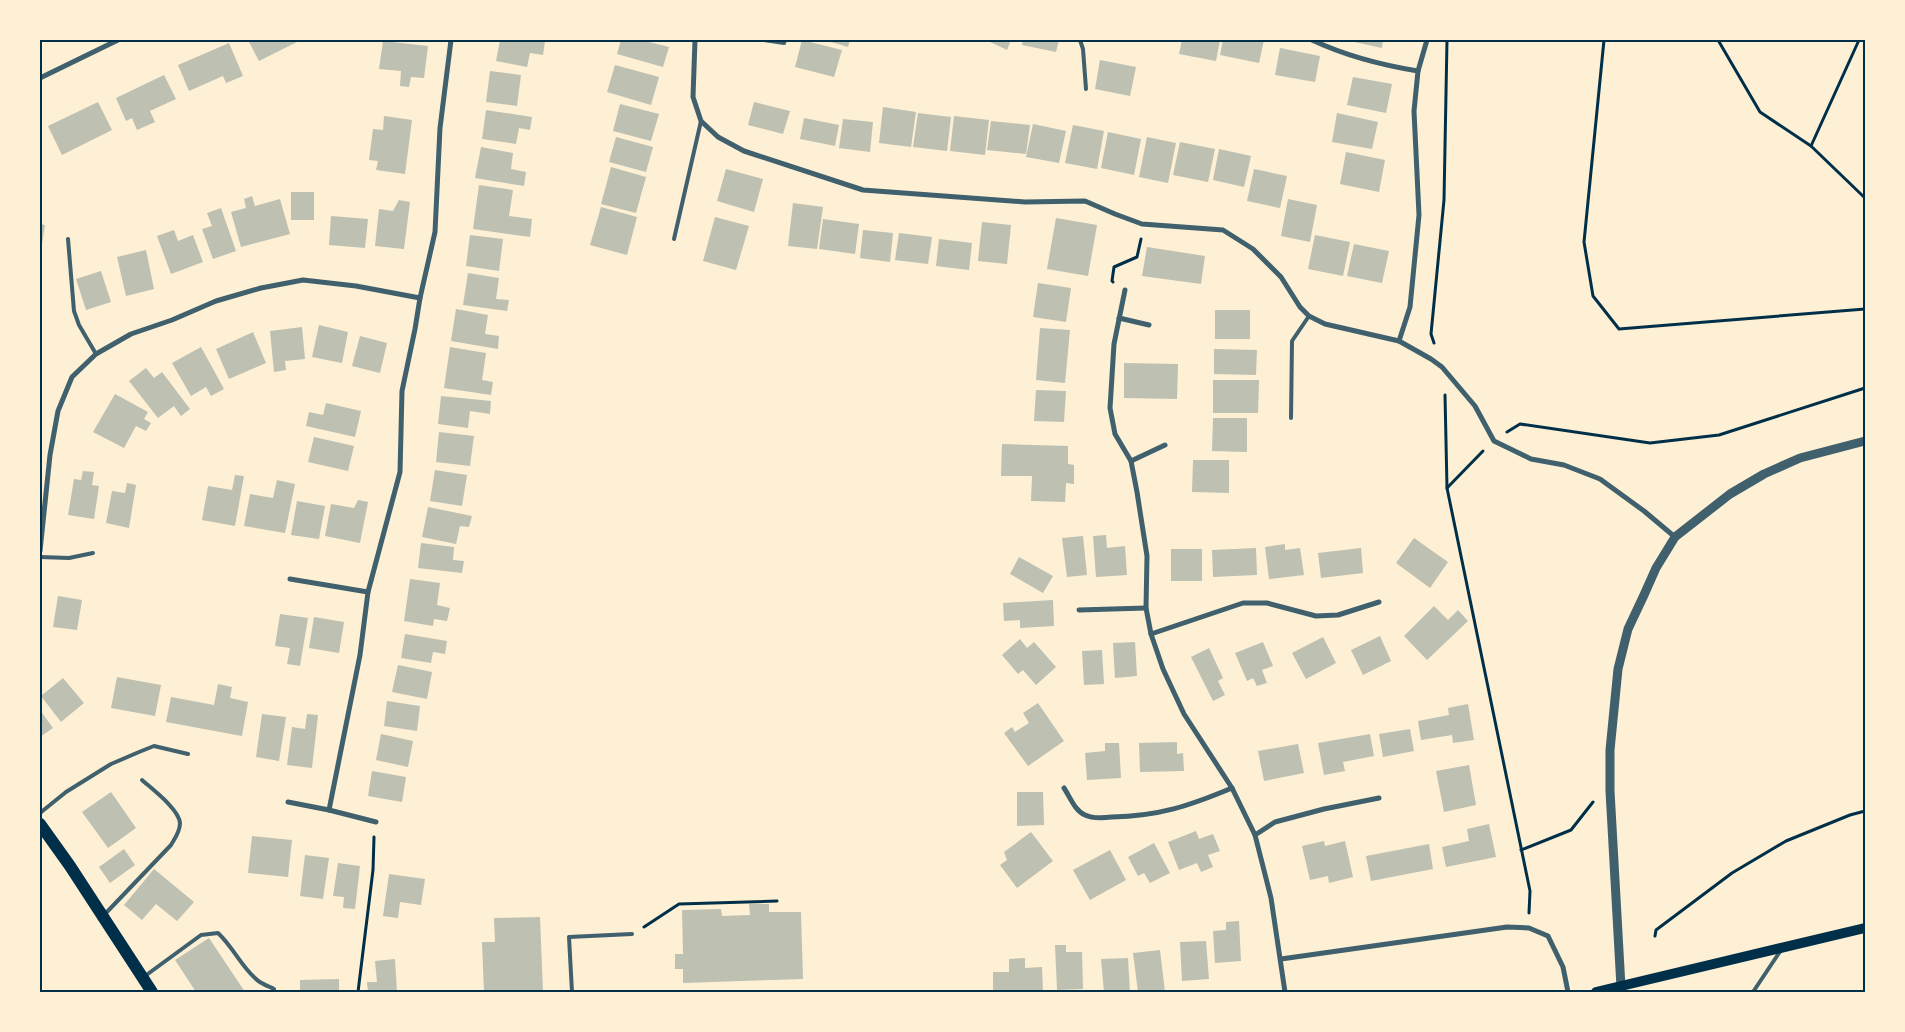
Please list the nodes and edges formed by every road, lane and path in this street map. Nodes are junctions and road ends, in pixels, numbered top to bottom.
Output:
1 (118, 40) edge
2 (452, 40) edge
3 (695, 40) edge
4 (764, 40) edge
5 (786, 40) edge
6 (1080, 40) edge
7 (1312, 40) edge
8 (1426, 40) edge
9 (1447, 40) edge
10 (1604, 40) edge
11 (1718, 40) edge
12 (1859, 40) edge
13 (1418, 71) junction
14 (40, 78) edge
15 (1086, 89) dead end
16 (701, 121) junction
17 (1811, 146) junction
18 (1865, 198) edge
19 (1142, 224) junction
20 (68, 239) dead end
21 (674, 239) dead end
22 (1124, 290) joint
23 (420, 298) junction
24 (1865, 309) edge
25 (1309, 316) junction
26 (1119, 318) junction
27 (1149, 325) dead end
28 (1399, 341) junction
29 (96, 354) junction
30 (1442, 367) junction
31 (1865, 388) edge
32 (1291, 418) dead end
33 (1494, 441) junction
34 (1865, 441) edge
35 (1165, 445) dead end
36 (1131, 461) junction
37 (1447, 488) junction
38 (1675, 537) junction
39 (40, 551) edge
40 (93, 554) dead end
41 (40, 557) edge
42 (290, 579) dead end
43 (368, 592) junction
44 (1379, 602) dead end
45 (1146, 608) junction
46 (1079, 610) dead end
47 (1151, 634) junction
48 (188, 754) dead end
49 (142, 780) dead end
50 (1610, 784) junction
51 (1064, 788) dead end
52 (1232, 788) junction
53 (1379, 798) dead end
54 (288, 802) dead end
55 (329, 810) junction
56 (1865, 811) edge
57 (40, 813) edge
58 (376, 822) joint
59 (40, 824) edge
60 (1255, 834) junction
61 (1521, 850) junction
62 (777, 901) dead end
63 (102, 917) junction
64 (1529, 928) junction
65 (1865, 928) edge
66 (632, 934) joint
67 (1655, 936) dead end
68 (1782, 948) junction
69 (1281, 959) junction
70 (142, 978) junction
71 (1621, 987) junction
72 (274, 989) dead end
73 (152, 992) edge
74 (358, 992) edge
75 (572, 992) edge
76 (1285, 992) edge
77 (1568, 992) edge
78 (1596, 992) edge
79 (1753, 992) edge

1 - 14 street
2 - 23 street
3 - 16 street
4 - 5 lane
6 - 15 lane
7 - 13 street
8 - 13 street
9 - 30 path
10 - 24 path
11 - 17 path
12 - 17 path
13 - 28 street
16 - 19 street
16 - 21 lane
17 - 18 path
19 - 22 path
19 - 25 street
20 - 29 lane
22 - 26 street
23 - 29 street
23 - 43 street
25 - 28 street
25 - 32 lane
26 - 27 street
26 - 36 street
28 - 30 street
29 - 39 street
30 - 33 street
30 - 37 path
31 - 33 path
33 - 37 path
33 - 38 street
34 - 38 street
35 - 36 street
36 - 45 street
37 - 61 path
38 - 50 street
40 - 41 lane
42 - 43 street
43 - 55 street
44 - 47 street
45 - 46 street
45 - 47 street
47 - 52 street
48 - 57 lane
49 - 63 lane
50 - 61 path
50 - 71 street
51 - 52 street
52 - 60 street
53 - 60 street
54 - 55 street
55 - 58 street
56 - 67 path
58 - 74 path
59 - 63 main road
60 - 69 street
61 - 64 path
62 - 66 path
63 - 70 main road
64 - 69 street
64 - 77 street
65 - 68 main road
66 - 75 lane
68 - 71 main road
68 - 79 lane
69 - 76 street
70 - 72 lane
70 - 73 main road
71 - 78 main road

